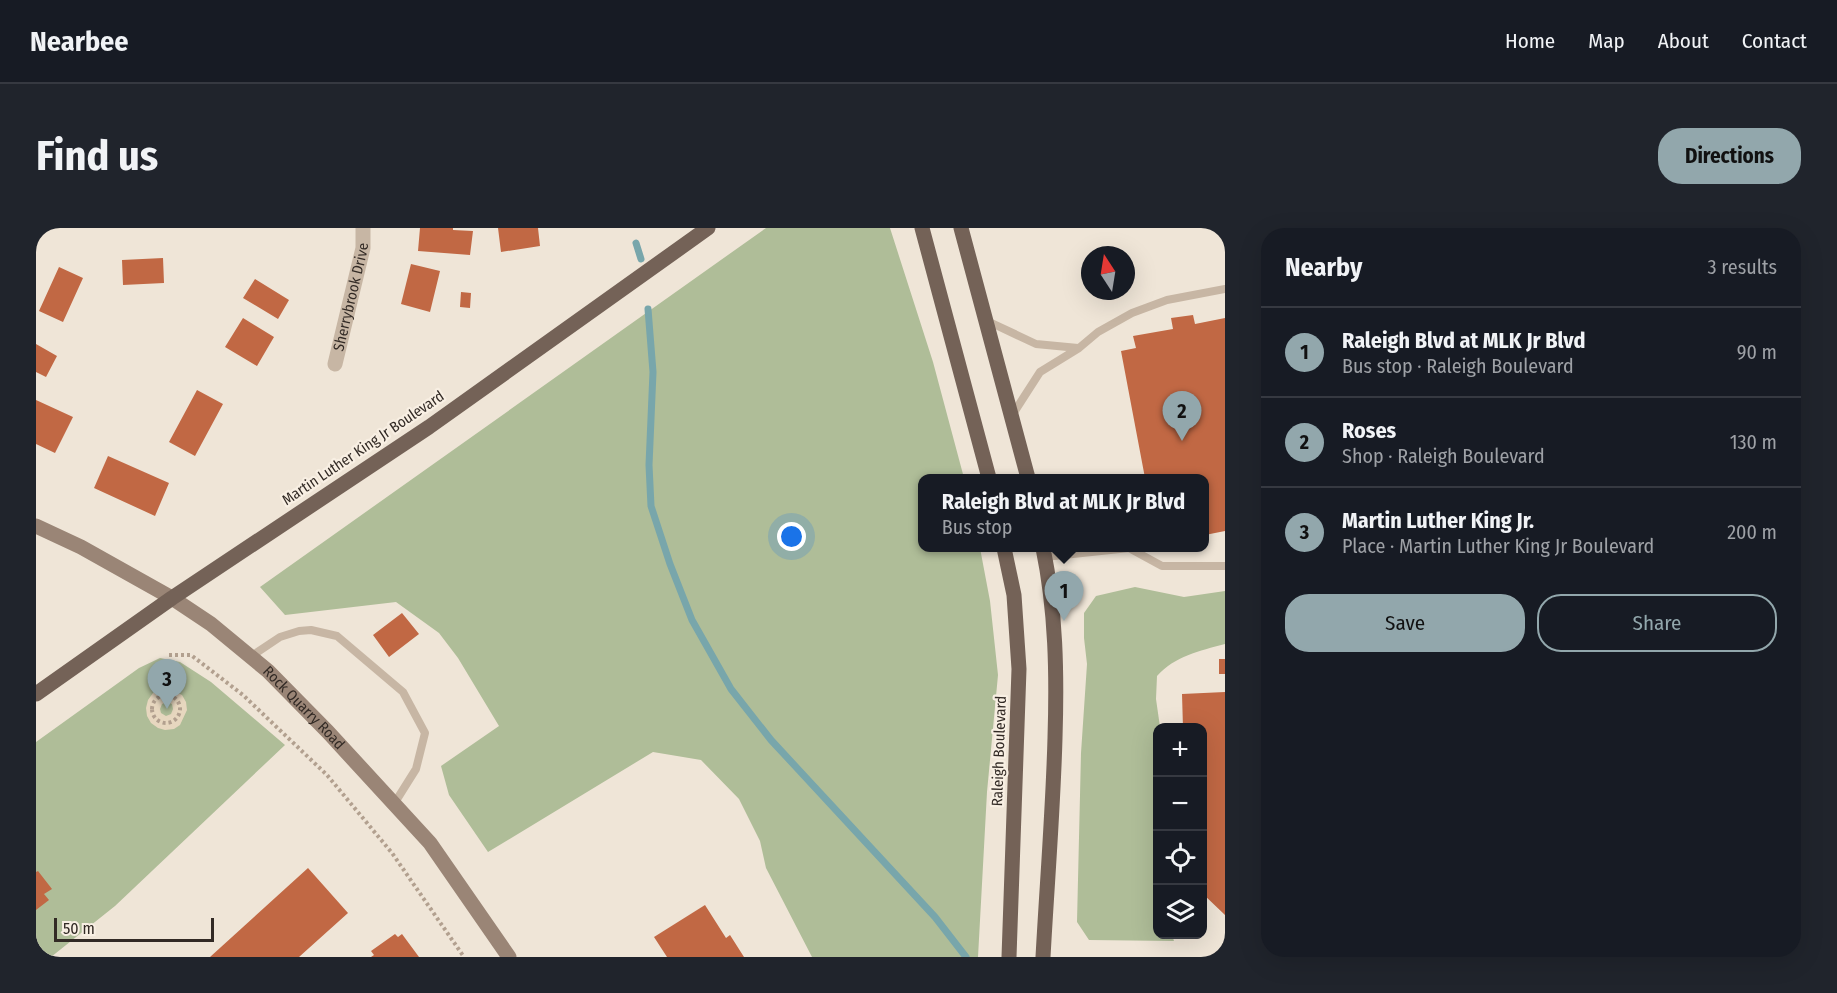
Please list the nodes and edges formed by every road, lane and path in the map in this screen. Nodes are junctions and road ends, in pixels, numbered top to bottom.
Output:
1 (363, 228) edge
2 (708, 228) edge
3 (922, 228) edge
4 (961, 228) edge
5 (1225, 289) edge
6 (985, 320) junction
7 (1079, 348) junction
8 (335, 364) dead end
9 (1011, 418) junction
10 (988, 474) edge
11 (1027, 474) edge
12 (36, 526) edge
13 (1005, 552) edge
14 (1044, 552) edge
15 (1136, 552) edge
16 (1225, 566) edge
17 (172, 598) junction
18 (169, 656) dead end
19 (250, 657) junction
20 (36, 694) edge
21 (156, 718) joint
22 (394, 804) junction
23 (464, 957) edge
24 (508, 957) edge
25 (1009, 957) edge
26 (1043, 957) edge

1 - 8 street, Sherrybrook Drive
2 - 17 main road, Martin Luther King Jr Boulevard
3 - 10 main road
4 - 6 main road
5 - 7 lane
6 - 7 lane
6 - 9 main road
7 - 9 lane
9 - 11 main road
12 - 17 main road, Rock Quarry Road
13 - 25 main road, Raleigh Boulevard
14 - 26 main road
15 - 16 lane
17 - 19 main road, Rock Quarry Road
17 - 20 main road, Martin Luther King Jr Boulevard
18 - 23 path
19 - 22 main road, Rock Quarry Road
19 - 22 lane
21 - 21 path
22 - 24 main road, Rock Quarry Road

